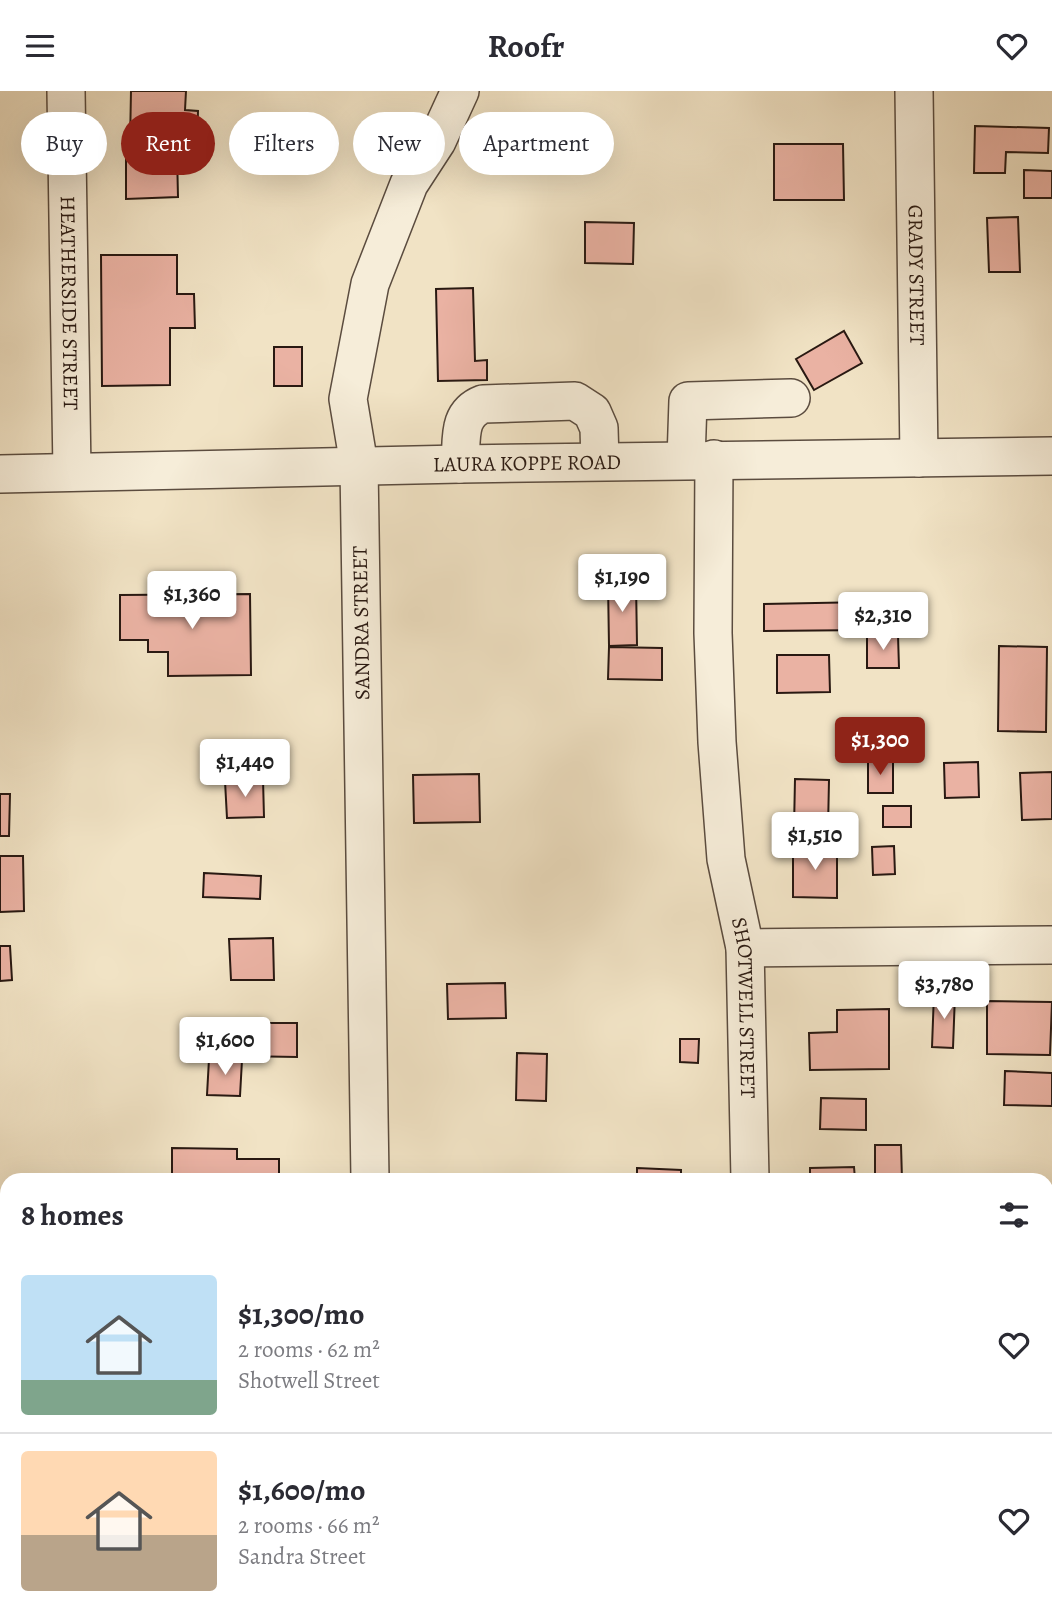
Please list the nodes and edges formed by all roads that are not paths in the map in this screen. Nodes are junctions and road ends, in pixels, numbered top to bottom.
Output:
1 (66, 91) edge
2 (460, 91) edge
3 (914, 91) edge
4 (791, 398) dead end
5 (1052, 456) edge
6 (919, 458) junction
7 (700, 460) junction
8 (600, 461) junction
9 (460, 464) junction
10 (359, 465) junction
11 (72, 472) junction
12 (0, 474) edge
13 (1052, 945) edge
14 (745, 947) junction
15 (370, 1173) edge
16 (750, 1173) edge

1 - 11 street, HEATHERSIDE STREET
2 - 10 street, SANDRA STREET
3 - 6 street, GRADY STREET
4 - 7 street, SHOTWELL STREET
5 - 6 street, LAURA KOPPE ROAD
6 - 7 street, LAURA KOPPE ROAD
7 - 8 street, LAURA KOPPE ROAD
7 - 14 street, SHOTWELL STREET
8 - 9 street, LAURA KOPPE ROAD
8 - 9 street
9 - 10 street, LAURA KOPPE ROAD
10 - 11 street, LAURA KOPPE ROAD
10 - 15 street, SANDRA STREET
11 - 12 street, LAURA KOPPE ROAD
13 - 14 street
14 - 16 street, SHOTWELL STREET

